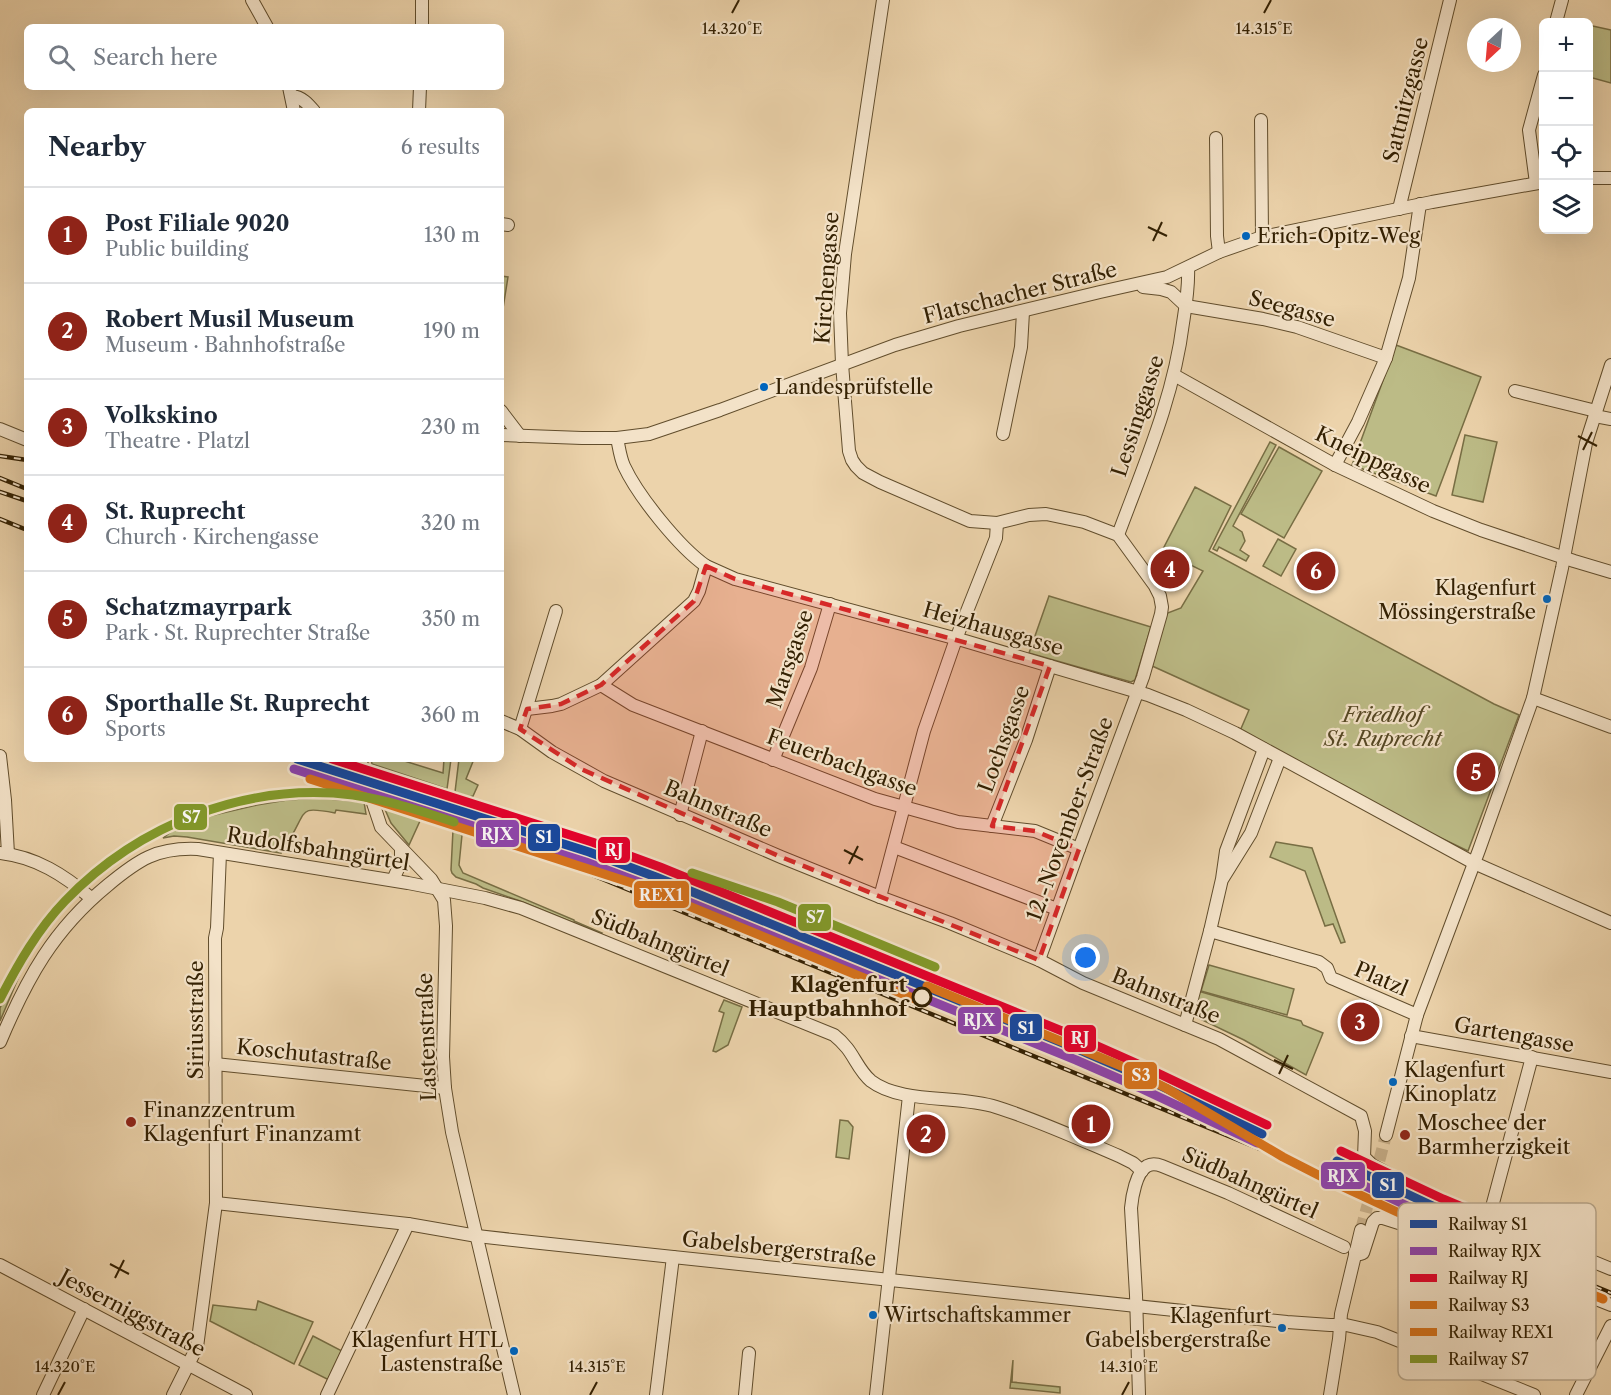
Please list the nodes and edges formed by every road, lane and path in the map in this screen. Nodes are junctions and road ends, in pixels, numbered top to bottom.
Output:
1 (252, 0) edge
2 (422, 0) edge
3 (883, 0) edge
4 (1450, 0) edge
5 (1562, 0) edge
6 (1557, 18) edge
7 (265, 24) edge
8 (422, 24) edge
9 (420, 90) edge
10 (291, 92) edge
11 (1539, 93) edge
12 (294, 108) edge
13 (311, 108) edge
14 (419, 108) edge
15 (1261, 120) dead end
16 (1216, 138) dead end
17 (1593, 178) edge
18 (1611, 178) edge
19 (1540, 180) edge
20 (1539, 182) edge
21 (1420, 204) junction
22 (1399, 209) junction
23 (1262, 237) junction
24 (1220, 252) junction
25 (1188, 268) junction
26 (1133, 285) junction
27 (1186, 306) junction
28 (1023, 312) junction
29 (1386, 358) junction
30 (842, 364) junction
31 (1611, 365) edge
32 (1174, 375) junction
33 (1515, 391) dead end
34 (1596, 414) junction
35 (504, 415) edge
36 (1611, 419) edge
37 (0, 429) edge
38 (1003, 434) dead end
39 (504, 436) edge
40 (520, 436) junction
41 (617, 438) junction
42 (24, 439) edge
43 (1335, 465) junction
44 (997, 523) junction
45 (1118, 535) junction
46 (1564, 558) junction
47 (706, 566) junction
48 (1611, 572) edge
49 (830, 604) junction
50 (556, 611) dead end
51 (956, 639) junction
52 (1050, 666) junction
53 (600, 685) junction
54 (1138, 691) junction
55 (1533, 698) junction
56 (527, 709) junction
57 (504, 722) edge
58 (1611, 728) edge
59 (520, 729) junction
60 (702, 731) junction
61 (1264, 748) junction
62 (0, 756) edge
63 (1280, 758) junction
64 (773, 760) junction
65 (373, 803) tunnel mouth
66 (904, 807) junction
67 (680, 815) junction
68 (992, 826) junction
69 (894, 847) junction
70 (400, 848) junction
71 (1079, 849) junction
72 (4, 853) edge
73 (220, 853) junction
74 (1474, 863) junction
75 (1222, 879) junction
76 (393, 880) junction
77 (438, 889) junction
78 (880, 897) junction
79 (91, 898) junction
80 (1057, 909) junction
81 (1611, 923) edge
82 (1210, 932) junction
83 (1039, 960) junction
84 (1417, 1015) junction
85 (1185, 1025) junction
86 (1411, 1036) junction
87 (0, 1042) edge
88 (1532, 1058) junction
89 (215, 1064) junction
90 (1611, 1072) edge
91 (445, 1088) junction
92 (909, 1096) junction
93 (1386, 1135) tunnel mouth
94 (1142, 1171) junction
95 (216, 1203) junction
96 (1451, 1203) edge
97 (1493, 1203) edge
98 (1398, 1223) edge
99 (408, 1224) junction
100 (1361, 1230) tunnel mouth
101 (477, 1236) junction
102 (1350, 1249) junction
103 (673, 1257) junction
104 (1596, 1263) edge
105 (1, 1268) edge
106 (1611, 1269) edge
107 (888, 1280) junction
108 (1596, 1299) edge
109 (1136, 1305) junction
110 (1611, 1305) edge
111 (84, 1310) junction
112 (1340, 1325) junction
113 (1611, 1326) edge
114 (1398, 1340) edge
115 (749, 1353) dead end
116 (1596, 1356) edge
117 (188, 1364) junction
118 (1497, 1380) edge
119 (1584, 1380) edge
120 (43, 1395) edge
121 (173, 1395) edge
122 (246, 1395) edge
123 (327, 1395) edge
124 (514, 1395) edge
125 (656, 1395) edge
126 (745, 1395) edge
127 (876, 1395) edge
128 (1139, 1395) edge
129 (1330, 1395) edge
130 (1534, 1395) edge
131 (1576, 1395) edge

1 - 7 street
2 - 8 street
3 - 30 street, Kirchengasse
4 - 22 street, Sattnitzgasse
5 - 6 street
9 - 14 street
10 - 12 street
10 - 13 street
11 - 19 street
15 - 23 street
16 - 24 street
17 - 18 street
20 - 21 street, Flatschacher Straße
21 - 22 street, Flatschacher Straße
21 - 29 street
22 - 23 street, Flatschacher Straße
23 - 24 street, Flatschacher Straße
24 - 25 street, Flatschacher Straße
25 - 26 street, Flatschacher Straße
25 - 27 street, Lessinggasse
26 - 27 street
26 - 28 street, Flatschacher Straße
27 - 29 street, Seegasse
27 - 32 street, Lessinggasse
28 - 30 street, Flatschacher Straße
28 - 38 street
29 - 43 street
30 - 41 street, Flatschacher Straße
30 - 44 street, Kirchengasse
31 - 34 street
32 - 43 street, Kneippgasse
32 - 45 street, Lessinggasse
33 - 34 street
34 - 36 street
34 - 46 street
35 - 40 street
37 - 42 street
39 - 40 street, Flatschacher Straße
40 - 41 street, Flatschacher Straße
41 - 47 street, Heizhausgasse
43 - 46 street, Kneippgasse
44 - 45 street, Kirchengasse
44 - 51 street
45 - 54 street
46 - 48 street, Kneippgasse
46 - 55 street
47 - 49 street, Heizhausgasse
47 - 53 street
49 - 51 street, Heizhausgasse
49 - 64 street, Marsgasse
50 - 56 street
51 - 52 street, Heizhausgasse
51 - 66 street
52 - 54 street, Heizhausgasse
52 - 68 street, Lochsgasse
53 - 56 street
53 - 60 street, Feuerbachgasse
54 - 61 street, Heizhausgasse
54 - 71 street, 12.-November-Straße
55 - 58 street
55 - 74 street
56 - 59 street
57 - 59 street, Bahnstraße
59 - 67 street, Bahnstraße
60 - 64 street, Feuerbachgasse
60 - 67 street
61 - 63 street, Heizhausgasse
61 - 75 street
62 - 72 street
63 - 74 street, Heizhausgasse
63 - 75 street
64 - 66 street, Feuerbachgasse
65 - 70 street, Lastenstraße
66 - 68 street, Feuerbachgasse
66 - 69 street
67 - 78 street, Bahnstraße
68 - 71 street, Feuerbachgasse
69 - 78 street
69 - 80 street
70 - 76 street
70 - 77 street, Lastenstraße
71 - 80 street, 12.-November-Straße
72 - 79 street
73 - 76 street, Rudolfsbahngürtel
73 - 79 street, Rudolfsbahngürtel
73 - 89 street, Siriusstraße
74 - 81 street, Heizhausgasse
74 - 84 street
75 - 82 street
76 - 77 street, Rudolfsbahngürtel
77 - 91 street, Lastenstraße
77 - 92 street, Südbahngürtel
78 - 83 street, Bahnstraße
79 - 87 street, Rudolfsbahngürtel
80 - 83 street, 12.-November-Straße
82 - 84 street, Platzl
82 - 85 street
83 - 85 street, Bahnstraße
84 - 86 street
85 - 96 street, Bahnstraße
86 - 88 street, Gartengasse
86 - 93 street
88 - 90 street, Gartengasse
88 - 97 street
89 - 91 street, Koschutastraße
89 - 95 street, Siriusstraße
91 - 101 street, Lastenstraße
92 - 94 street, Südbahngürtel
92 - 107 street
94 - 102 street, Südbahngürtel
94 - 109 street
95 - 99 street, Gabelsbergerstraße
95 - 117 street, Siriusstraße
98 - 102 street
99 - 101 street, Gabelsbergerstraße
99 - 123 street
100 - 102 street
101 - 103 street, Gabelsbergerstraße
101 - 124 street, Lastenstraße
102 - 112 street
103 - 107 street, Gabelsbergerstraße
103 - 125 street
104 - 106 street, Bahnstraße
105 - 111 street, Jesserniggstraße
107 - 109 street, Gabelsbergerstraße
107 - 127 street
108 - 110 street
109 - 112 street, Gabelsbergerstraße
109 - 128 street
111 - 117 street, Jesserniggstraße
111 - 120 street
112 - 114 street, Gabelsbergerstraße
112 - 129 street
113 - 116 street
115 - 126 street
117 - 121 street, Siriusstraße
117 - 122 street, Jesserniggstraße
118 - 130 street, Gabelsbergerstraße
119 - 131 street

